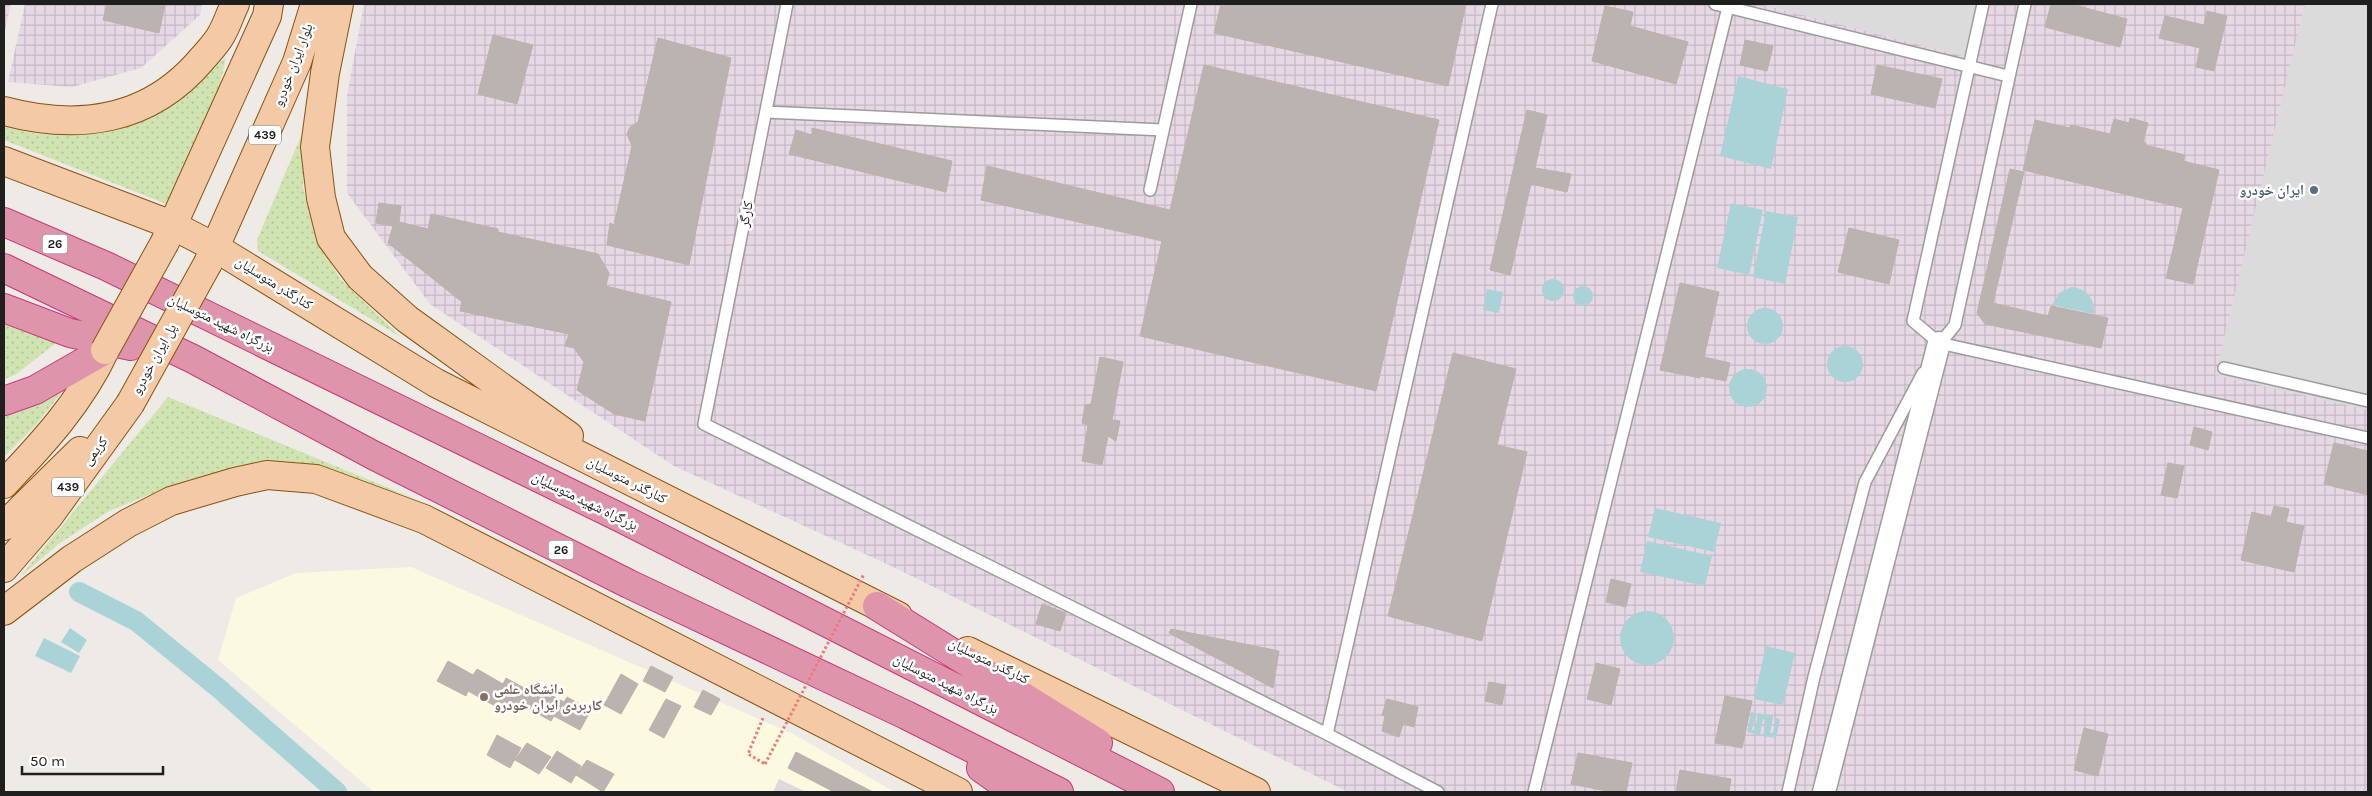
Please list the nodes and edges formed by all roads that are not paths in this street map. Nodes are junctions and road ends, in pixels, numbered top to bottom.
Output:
1 (235, 4) edge
2 (269, 4) edge
3 (315, 4) edge
4 (339, 4) edge
5 (787, 4) edge
6 (1192, 4) edge
7 (1492, 4) edge
8 (1714, 4) edge
9 (1984, 4) edge
10 (2025, 4) edge
11 (1728, 7) junction
12 (1969, 66) junction
13 (2008, 76) junction
14 (4, 111) edge
15 (766, 112) junction
16 (1163, 130) junction
17 (4, 161) edge
18 (1150, 190) dead end
19 (4, 222) edge
20 (169, 233) junction
21 (212, 255) junction
22 (4, 268) edge
23 (4, 308) edge
24 (1939, 343) junction
25 (105, 350) junction
26 (193, 359) junction
27 (2224, 368) dead end
28 (2368, 401) edge
29 (4, 402) edge
30 (130, 404) junction
31 (2368, 438) edge
32 (4, 484) edge
33 (635, 485) junction
34 (4, 526) edge
35 (4, 568) edge
36 (877, 606) junction
37 (4, 611) edge
38 (906, 715) junction
39 (1327, 734) junction
40 (958, 792) edge
41 (1015, 792) edge
42 (1059, 792) edge
43 (1160, 792) edge
44 (1178, 792) edge
45 (1256, 792) edge
46 (1438, 792) edge
47 (1534, 792) edge
48 (1788, 792) edge
49 (1824, 792) edge

1 - 14 main road
2 - 20 main road
3 - 21 main road, بلوار ایران خودرو / 439
4 - 33 main road
5 - 15 lane, کارگر
6 - 16 lane
7 - 39 lane
8 - 11 lane
9 - 12 lane
10 - 13 lane
11 - 12 lane
11 - 47 lane
12 - 13 lane
12 - 24 lane
13 - 24 lane
15 - 16 lane
15 - 39 lane, کارگر
16 - 18 lane
17 - 20 main road, کنارگذر متوسلیان
19 - 43 highway, بزرگراه شهید متوسلیان / 26
20 - 21 main road, کنارگذر متوسلیان
20 - 25 main road, bridge
21 - 30 main road, پل ایران‌ خودرو / 439, bridge
21 - 33 main road, کنارگذر متوسلیان
22 - 26 highway, 26
23 - 26 highway
24 - 31 lane
24 - 48 lane
24 - 49 street
25 - 29 highway
25 - 32 main road
26 - 38 highway, 26
27 - 28 lane
30 - 34 main road
30 - 35 main road, کریمی / 439
33 - 36 main road, کنارگذر متوسلیان
36 - 44 highway
36 - 45 main road, کنارگذر متوسلیان
37 - 40 main road
38 - 41 highway
38 - 42 highway, 26
39 - 46 lane

